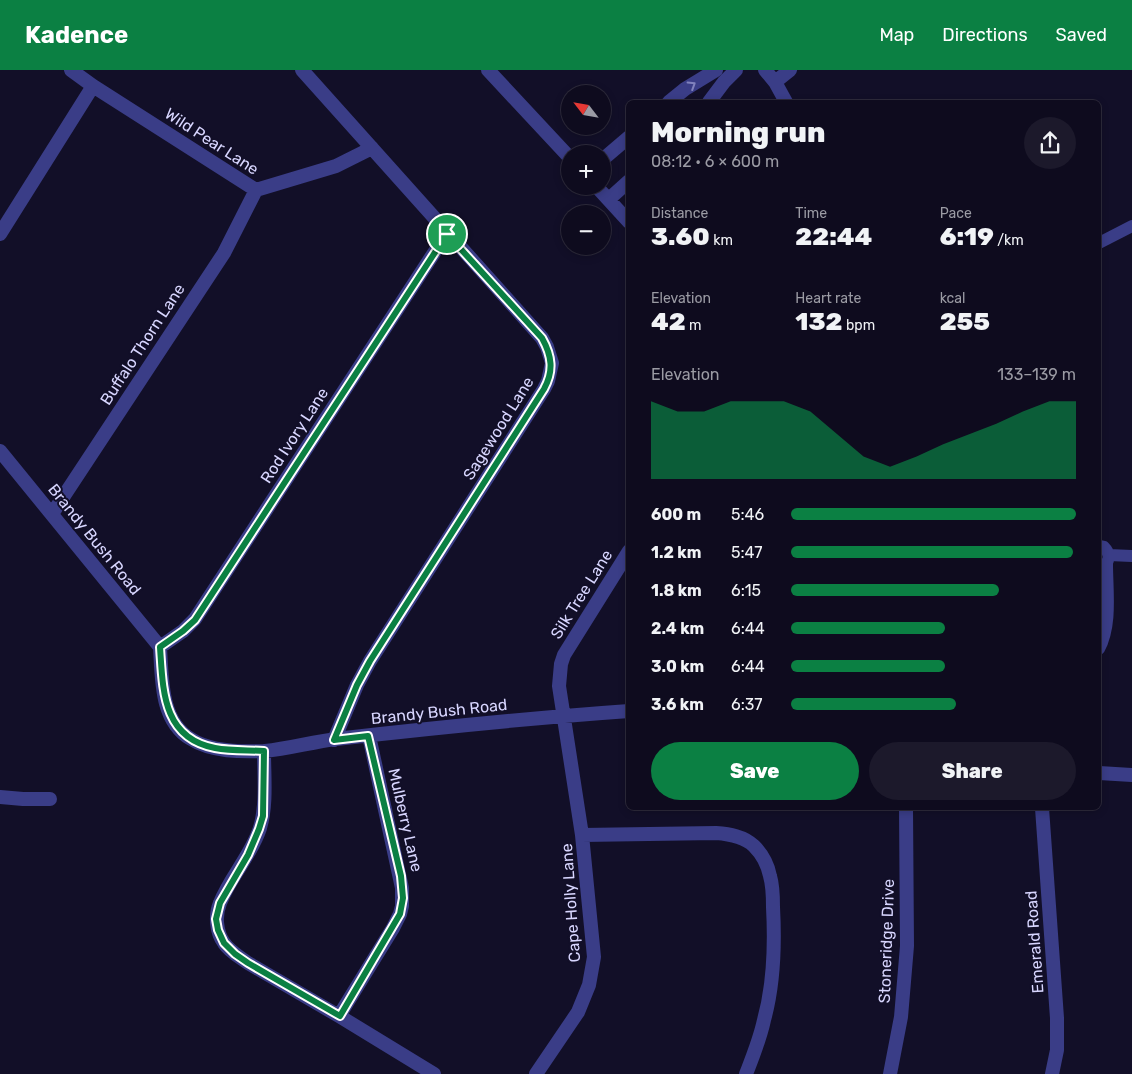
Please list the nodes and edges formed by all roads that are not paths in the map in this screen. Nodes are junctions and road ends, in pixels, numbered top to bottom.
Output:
1 (70, 70) edge
2 (302, 70) edge
3 (488, 70) edge
4 (716, 70) edge
5 (736, 70) edge
6 (765, 70) edge
7 (790, 70) edge
8 (775, 82) junction
9 (93, 86) junction
10 (671, 100) edge
11 (710, 100) edge
12 (785, 100) edge
13 (626, 140) edge
14 (372, 148) junction
15 (561, 148) edge
16 (611, 152) edge
17 (626, 184) edge
18 (256, 190) junction
19 (605, 195) edge
20 (609, 199) junction
21 (626, 219) edge
22 (1132, 226) edge
23 (0, 234) edge
24 (447, 234) junction
25 (1101, 242) edge
26 (0, 451) edge
27 (52, 514) junction
28 (1101, 546) edge
29 (626, 556) edge
30 (1132, 556) edge
31 (1105, 562) edge
32 (1101, 645) edge
33 (160, 647) junction
34 (626, 711) edge
35 (564, 716) junction
36 (368, 736) junction
37 (334, 740) junction
38 (264, 751) junction
39 (1101, 774) edge
40 (1132, 775) edge
41 (0, 797) edge
42 (50, 799) dead end
43 (906, 810) edge
44 (1042, 810) edge
45 (582, 835) junction
46 (340, 1016) junction
47 (434, 1074) edge
48 (536, 1074) edge
49 (746, 1074) edge
50 (890, 1074) edge
51 (1052, 1074) edge

1 - 9 street, Wild Pear Lane
2 - 14 street, Sagewood Lane
3 - 15 street
10 -> 4 street
5 - 11 street
6 - 8 street
7 - 8 street
8 - 12 street
9 - 18 street, Wild Pear Lane
9 - 23 street
13 - 16 street
14 - 18 street, Wild Pear Lane
14 - 24 street, Sagewood Lane
17 - 20 street
18 - 27 street, Buffalo Thorn Lane
19 - 20 street
20 - 21 street
22 - 25 lane
24 - 33 street, Rod Ivory Lane
24 - 37 street, Sagewood Lane
26 - 27 street, Brandy Bush Road
27 - 33 street, Brandy Bush Road
28 - 31 lane
29 - 35 street, Silk Tree Lane
30 - 31 lane
31 - 32 lane
33 - 38 street, Brandy Bush Road
34 - 35 street, Brandy Bush Road
35 - 36 street, Brandy Bush Road
35 - 45 street, Cape Holly Lane
36 - 37 street, Brandy Bush Road
36 - 46 street, Mulberry Lane
37 - 38 street, Brandy Bush Road
38 - 46 street
39 - 40 street
41 - 42 street
43 - 50 street, Stoneridge Drive
44 - 51 street, Emerald Road
45 - 48 street, Cape Holly Lane
45 - 49 street
46 - 47 street

